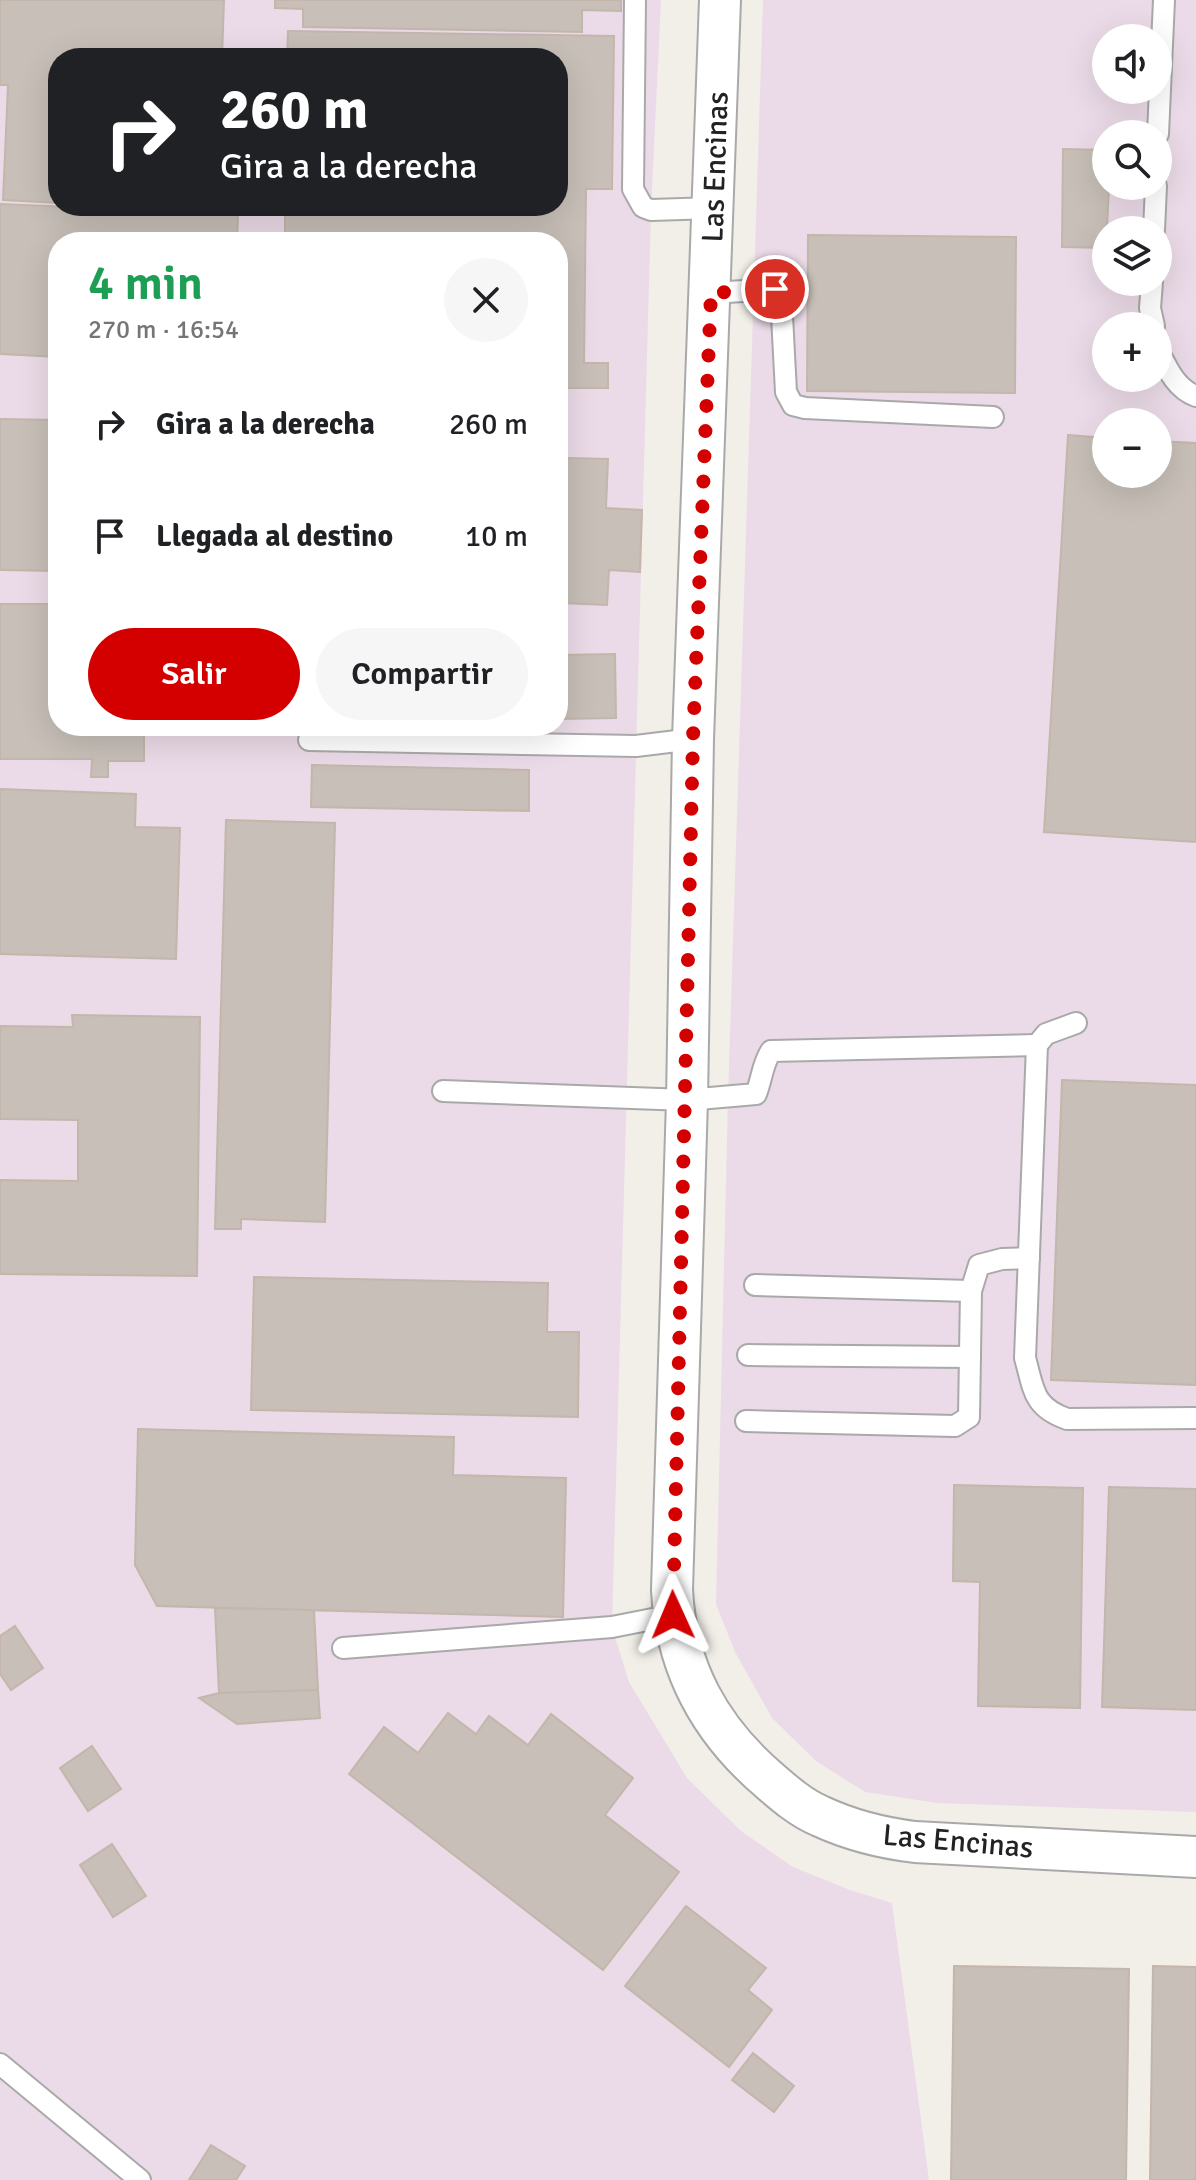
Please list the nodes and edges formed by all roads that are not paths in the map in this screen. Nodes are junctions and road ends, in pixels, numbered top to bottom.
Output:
1 (635, 0) edge
2 (720, 0) edge
3 (1164, 0) edge
4 (1159, 120) edge
5 (714, 208) junction
6 (711, 293) junction
7 (1172, 378) edge
8 (1196, 396) edge
9 (993, 417) dead end
10 (693, 739) junction
11 (309, 740) dead end
12 (1076, 1023) dead end
13 (1037, 1045) junction
14 (443, 1091) dead end
15 (687, 1100) junction
16 (1029, 1258) junction
17 (755, 1285) dead end
18 (971, 1291) junction
19 (748, 1355) dead end
20 (970, 1357) junction
21 (1196, 1418) edge
22 (746, 1421) dead end
23 (673, 1615) junction
24 (343, 1648) dead end
25 (1196, 1857) edge
26 (0, 2064) edge
27 (140, 2180) edge

1 - 5 lane
2 - 5 street, Las Encinas
3 - 4 lane
5 - 6 street, Las Encinas
6 - 9 lane
6 - 10 street, Las Encinas
7 - 8 lane
10 - 11 lane
10 - 15 street, Las Encinas
12 - 13 lane
13 - 15 lane
13 - 16 lane
14 - 15 lane
15 - 23 street, Las Encinas
16 - 18 lane
16 - 21 lane
17 - 18 lane
18 - 20 lane
19 - 20 lane
20 - 22 lane
23 - 24 lane
23 - 25 street, Las Encinas
26 - 27 lane

